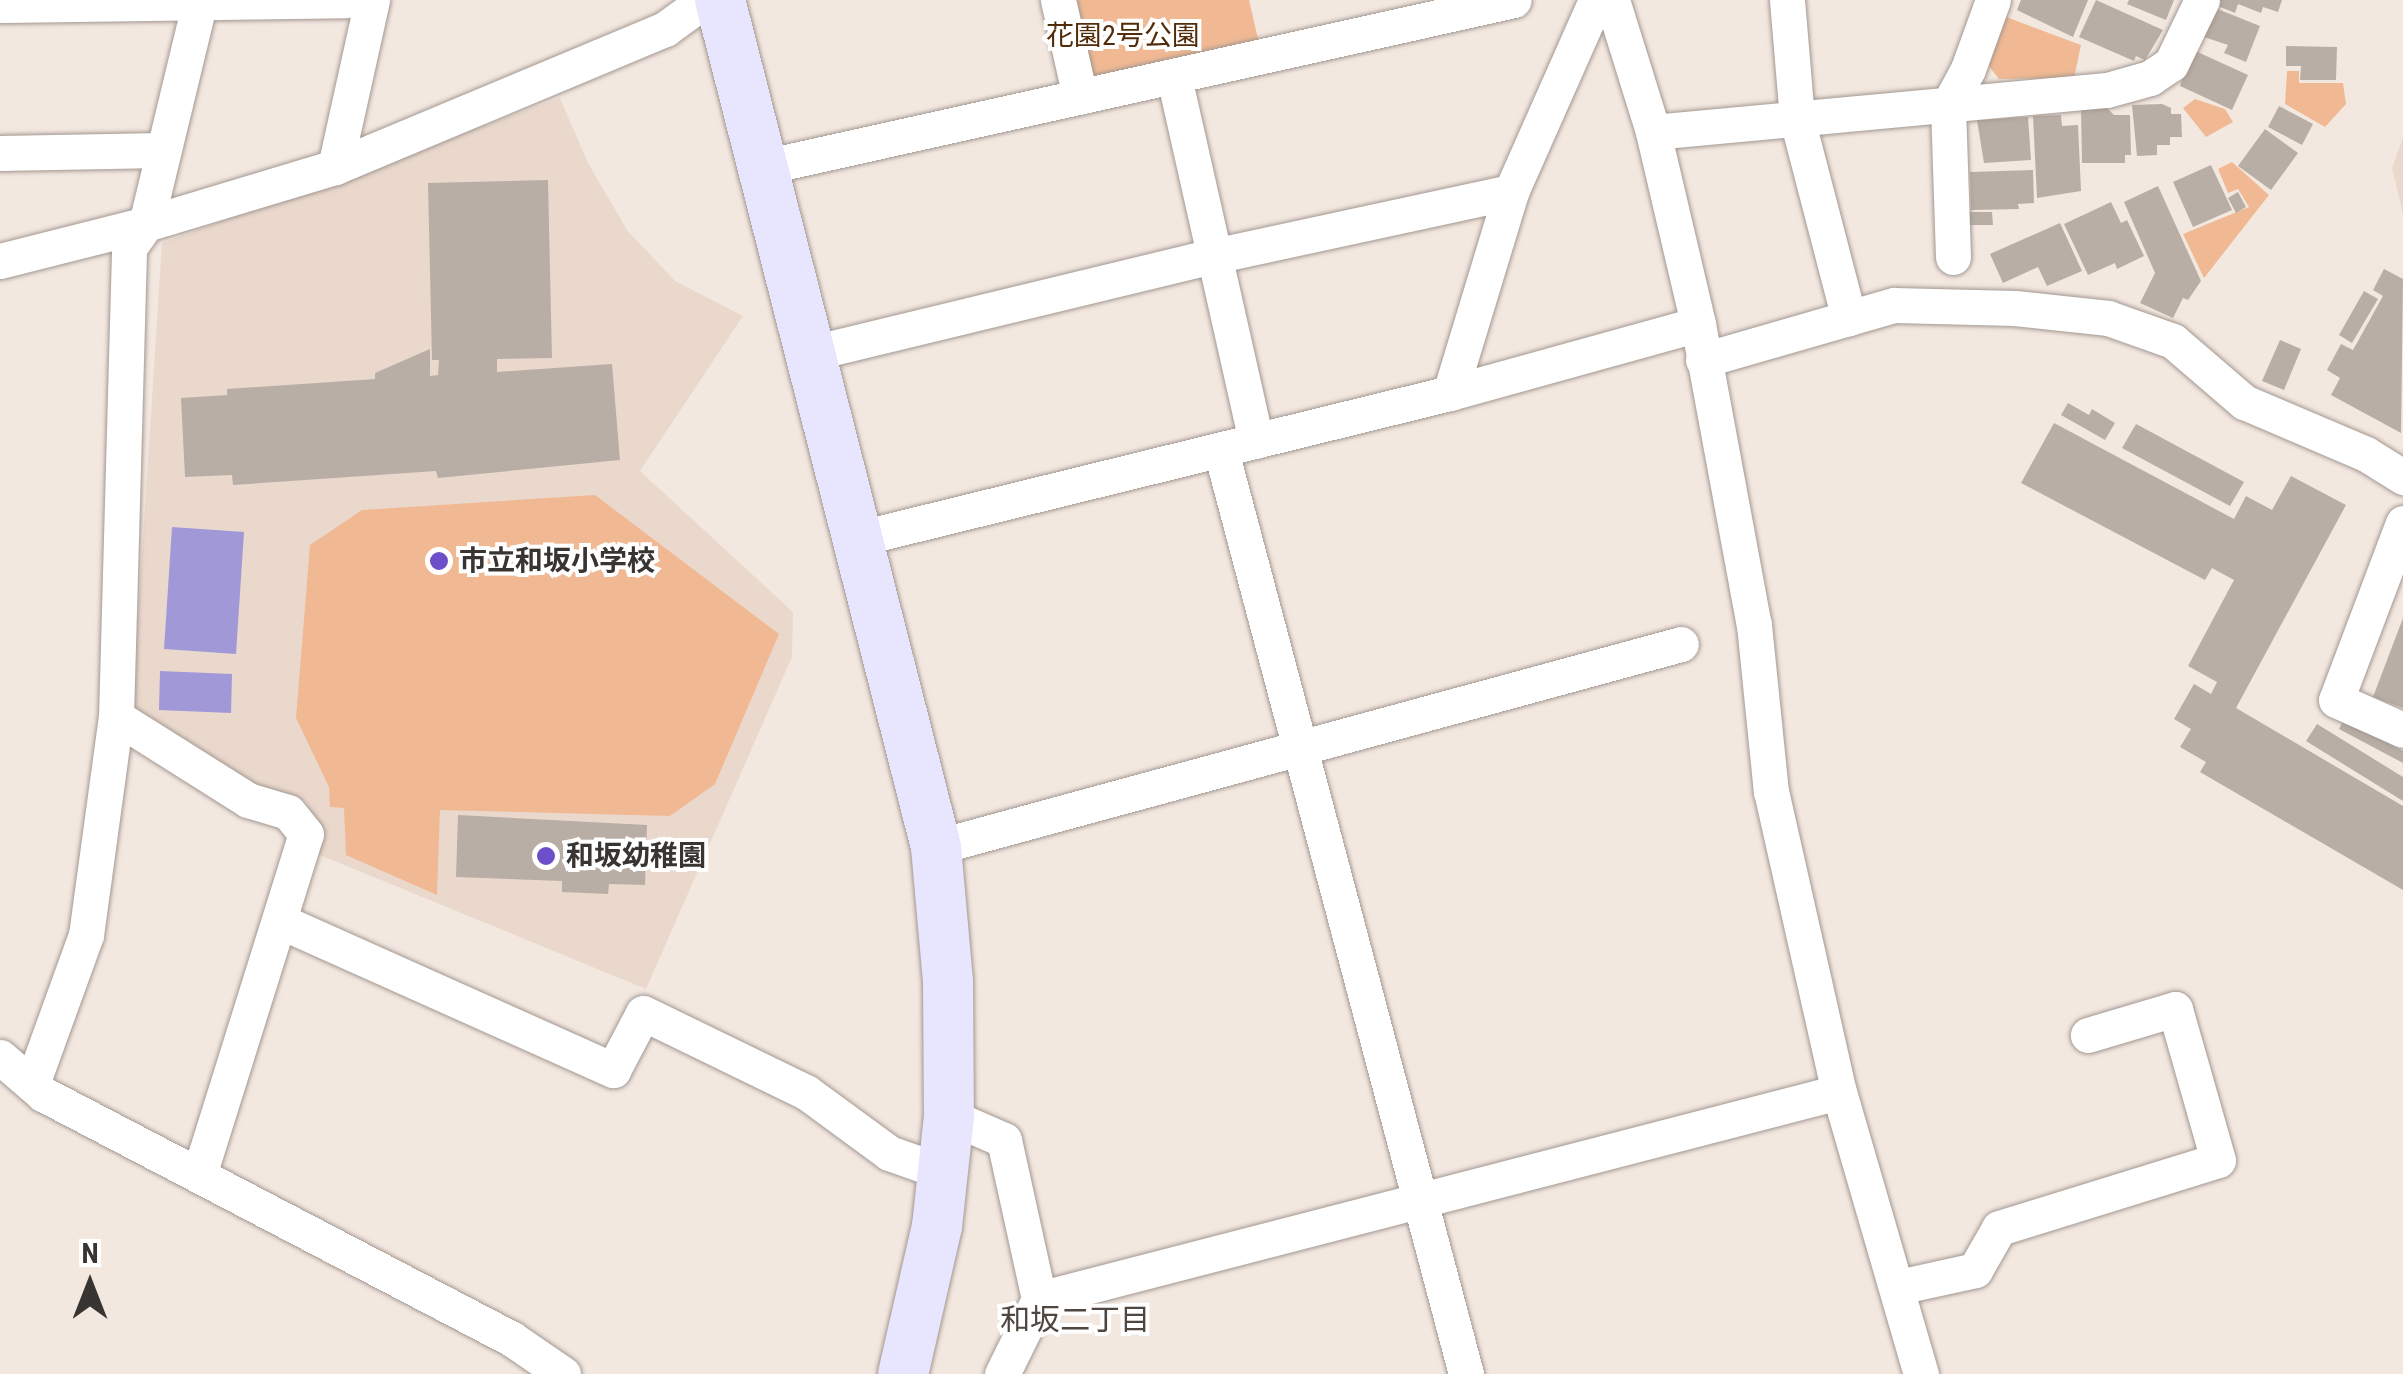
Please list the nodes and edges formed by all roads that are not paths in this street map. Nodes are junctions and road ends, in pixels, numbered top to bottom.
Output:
1 (346, 0) edge
2 (372, 0) edge
3 (706, 0) edge
4 (720, 0) edge
5 (1058, 0) edge
6 (1514, 0) edge
7 (1596, 0) edge
8 (1612, 0) edge
9 (1787, 0) edge
10 (1993, 0) edge
11 (2202, 0) edge
12 (200, 2) edge
13 (0, 5) edge
14 (1174, 76) junction
15 (1080, 97) junction
16 (1948, 106) junction
17 (1796, 119) junction
18 (1653, 132) junction
19 (162, 150) junction
20 (0, 153) edge
21 (335, 167) junction
22 (759, 168) junction
23 (1511, 192) junction
24 (146, 224) junction
25 (1214, 256) junction
26 (1952, 257) dead end
27 (0, 261) edge
28 (1849, 318) junction
29 (1698, 324) junction
30 (808, 354) junction
31 (1704, 360) junction
32 (1450, 393) junction
33 (1256, 441) junction
34 (1221, 452) junction
35 (2403, 478) edge
36 (2403, 524) edge
37 (860, 538) junction
38 (1681, 644) dead end
39 (116, 718) junction
40 (2403, 730) edge
41 (1303, 748) junction
42 (936, 847) junction
43 (282, 922) junction
44 (2088, 1035) dead end
45 (0, 1056) edge
46 (32, 1084) junction
47 (1839, 1092) junction
48 (949, 1116) junction
49 (943, 1172) junction
50 (198, 1175) junction
51 (1424, 1202) junction
52 (1898, 1287) junction
53 (1039, 1299) junction
54 (563, 1374) edge
55 (903, 1374) edge
56 (1002, 1374) edge
57 (1466, 1374) edge
58 (1921, 1374) edge

1 - 12 street
2 - 21 street
3 - 21 street
4 - 22 street
5 - 15 street
6 - 14 street
7 - 23 street
8 - 18 street
9 - 17 street
10 - 16 street
11 - 16 street
12 - 13 street
12 - 19 street
14 - 15 street
14 - 25 street
15 - 22 street
16 - 17 street
16 - 26 street
17 - 18 street
17 - 28 street
18 - 29 street
19 - 20 street
19 - 24 street
21 - 24 street
22 - 30 street
23 - 25 street
23 - 32 street
24 - 27 street
24 - 39 street
25 - 30 street
25 - 33 street
28 - 31 street
28 - 35 street
29 - 31 street
29 - 32 street
30 - 37 street
31 - 47 street
32 - 33 street
33 - 34 street
34 - 37 street
34 - 41 street
36 - 40 street
37 - 42 street
38 - 41 street
39 - 43 street
39 - 46 street
41 - 42 street
41 - 51 street
42 - 48 street
43 - 49 street
43 - 50 street
44 - 52 street
45 - 46 street
46 - 50 street
47 - 51 street
47 - 52 street
48 - 49 street
48 - 53 street
49 - 55 street
50 - 54 street
51 - 53 street
51 - 57 street
52 - 58 street
53 - 56 street

